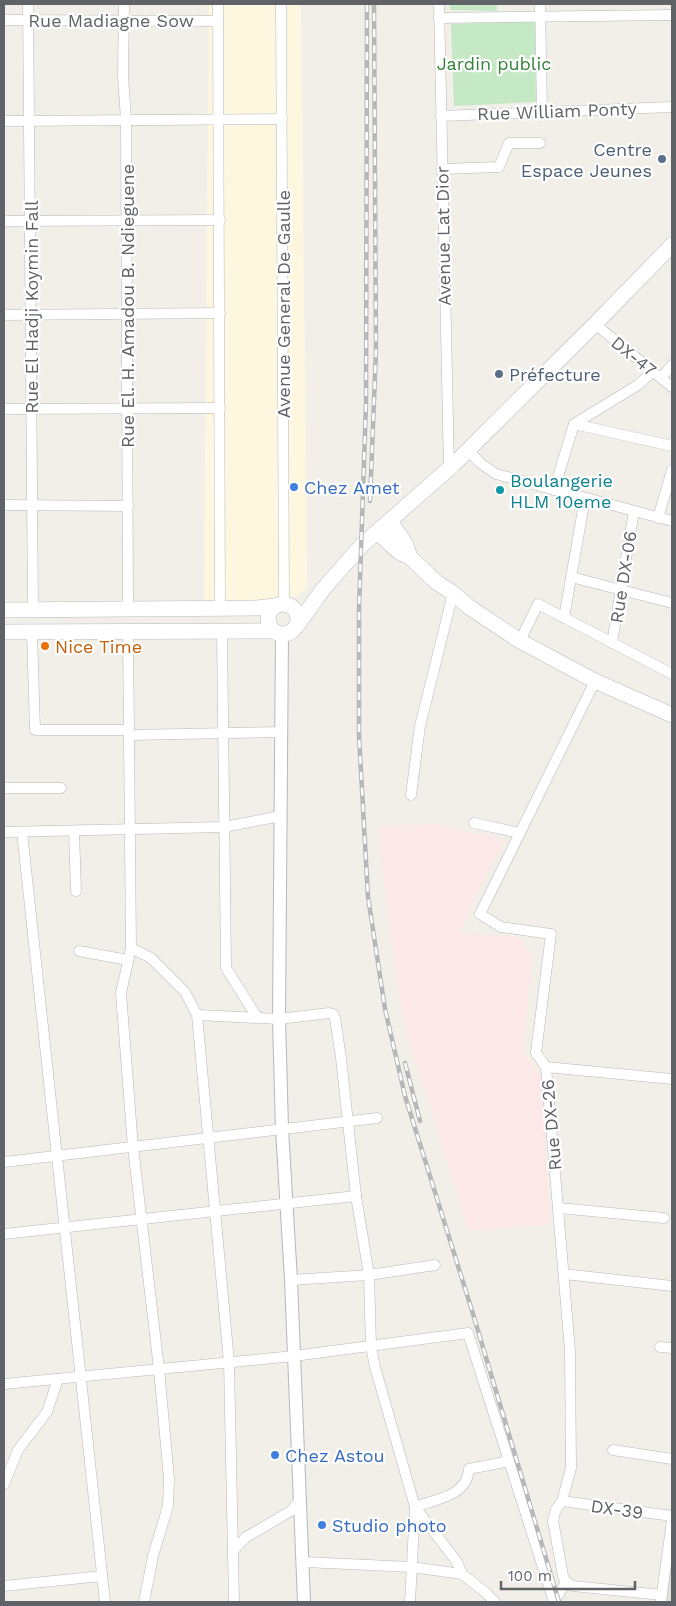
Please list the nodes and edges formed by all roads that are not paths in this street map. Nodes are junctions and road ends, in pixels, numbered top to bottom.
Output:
1 (28, 4) edge
2 (124, 4) edge
3 (218, 4) edge
4 (281, 4) edge
5 (439, 4) edge
6 (540, 4) edge
7 (672, 15) edge
8 (540, 16) junction
9 (439, 18) junction
10 (4, 20) edge
11 (28, 20) junction
12 (124, 20) junction
13 (218, 21) junction
14 (672, 107) edge
15 (542, 112) junction
16 (441, 116) junction
17 (282, 119) junction
18 (126, 120) junction
19 (220, 120) junction
20 (4, 121) edge
21 (29, 121) junction
22 (540, 143) dead end
23 (442, 169) junction
24 (126, 220) junction
25 (220, 220) junction
26 (4, 221) edge
27 (30, 221) junction
28 (672, 244) edge
29 (220, 313) junction
30 (31, 314) junction
31 (126, 314) junction
32 (4, 315) edge
33 (595, 324) junction
34 (672, 365) edge
35 (657, 375) junction
36 (672, 388) edge
37 (220, 408) junction
38 (4, 409) edge
39 (127, 409) junction
40 (32, 410) junction
41 (574, 424) junction
42 (672, 446) edge
43 (468, 450) junction
44 (449, 469) junction
45 (672, 470) edge
46 (554, 490) junction
47 (585, 498) junction
48 (4, 505) edge
49 (32, 505) junction
50 (128, 506) junction
51 (634, 511) junction
52 (658, 518) junction
53 (390, 521) junction
54 (672, 521) edge
55 (377, 532) junction
56 (410, 557) junction
57 (571, 577) junction
58 (324, 588) junction
59 (621, 590) junction
60 (453, 593) junction
61 (672, 603) edge
62 (282, 605) junction
63 (220, 608) junction
64 (128, 609) junction
65 (4, 610) edge
66 (34, 610) junction
67 (564, 618) junction
68 (298, 624) junction
69 (222, 630) junction
70 (128, 631) junction
71 (4, 632) edge
72 (32, 632) junction
73 (278, 633) junction
74 (520, 641) junction
75 (612, 643) junction
76 (672, 674) edge
77 (595, 681) junction
78 (672, 715) edge
79 (282, 732) junction
80 (129, 733) junction
81 (223, 734) junction
82 (4, 788) edge
83 (61, 788) dead end
84 (411, 795) dead end
85 (281, 816) junction
86 (474, 822) dead end
87 (224, 827) junction
88 (130, 829) junction
89 (74, 831) junction
90 (4, 832) edge
91 (22, 832) junction
92 (520, 833) junction
93 (76, 891) dead end
94 (131, 948) junction
95 (79, 951) dead end
96 (128, 960) junction
97 (197, 1015) junction
98 (257, 1018) junction
99 (279, 1018) junction
100 (546, 1067) junction
101 (672, 1079) edge
102 (377, 1118) dead end
103 (348, 1121) junction
104 (282, 1129) junction
105 (208, 1138) junction
106 (133, 1146) junction
107 (57, 1156) junction
108 (4, 1162) edge
109 (356, 1196) junction
110 (286, 1204) junction
111 (559, 1208) junction
112 (215, 1211) junction
113 (664, 1218) dead end
114 (142, 1219) junction
115 (64, 1228) junction
116 (4, 1234) edge
117 (435, 1265) dead end
118 (564, 1274) junction
119 (370, 1275) junction
120 (291, 1280) junction
121 (672, 1286) edge
122 (371, 1346) junction
123 (660, 1346) dead end
124 (672, 1348) edge
125 (294, 1356) junction
126 (229, 1362) junction
127 (159, 1369) junction
128 (80, 1377) junction
129 (58, 1379) junction
130 (4, 1384) edge
131 (613, 1450) dead end
132 (672, 1459) edge
133 (509, 1461) junction
134 (4, 1484) edge
135 (300, 1500) junction
136 (562, 1501) junction
137 (414, 1507) junction
138 (672, 1518) edge
139 (233, 1550) junction
140 (304, 1562) junction
141 (411, 1567) junction
142 (462, 1574) junction
143 (102, 1576) junction
144 (566, 1582) junction
145 (4, 1586) edge
146 (661, 1599) edge
147 (105, 1602) edge
148 (144, 1602) edge
149 (234, 1602) edge
150 (304, 1602) edge
151 (410, 1602) edge
152 (495, 1602) edge

1 - 11 street, Rue El Hadji Koymin Fall
2 - 12 street, Rue El. H. Amadou B. Ndieguene
3 - 13 street
4 - 17 street, Avenue General De Gaulle
5 - 9 street, Avenue Lat Dior
6 - 8 street
7 - 8 street
8 - 9 street
8 - 15 street
9 - 16 street, Avenue Lat Dior
10 - 11 street, Rue Madiagne Sow
11 - 12 street, Rue Madiagne Sow
11 - 21 street, Rue El Hadji Koymin Fall
12 - 13 street, Rue Madiagne Sow
12 - 18 street, Rue El. H. Amadou B. Ndieguene
13 - 19 street
14 - 15 street, Rue William Ponty
15 - 16 street, Rue William Ponty
16 - 23 street, Avenue Lat Dior
17 - 19 street
17 - 62 street, Avenue General De Gaulle
18 - 19 street
18 - 21 street
18 - 24 street, Rue El. H. Amadou B. Ndieguene
19 - 25 street
20 - 21 street
21 - 27 street, Rue El Hadji Koymin Fall
22 - 23 street
23 - 44 street, Avenue Lat Dior
24 - 25 street
24 - 27 street
24 - 31 street, Rue El. H. Amadou B. Ndieguene
25 - 29 street
26 - 27 street
27 - 30 street, Rue El Hadji Koymin Fall
28 - 33 main road
29 - 31 street
29 - 37 street
30 - 31 street
30 - 32 street
30 - 40 street, Rue El Hadji Koymin Fall
31 - 39 street, Rue El. H. Amadou B. Ndieguene
33 - 35 street, DX-47
33 - 43 main road
34 - 35 street
35 - 36 street, DX-47
35 - 41 street
37 - 39 street
37 - 63 street
38 - 40 street
39 - 40 street
39 - 50 street, Rue El. H. Amadou B. Ndieguene
40 - 49 street, Rue El Hadji Koymin Fall
41 - 42 street
41 - 46 street
43 - 44 main road
43 - 46 street
44 - 53 main road
45 - 52 street
46 - 47 street
47 - 51 street
47 - 57 street
48 - 49 street
49 - 50 street
49 - 66 street, Rue El Hadji Koymin Fall
50 - 64 street, Rue El. H. Amadou B. Ndieguene
51 - 52 street
51 - 59 street, Rue DX-06
52 - 54 street
53 - 55 main road
53 - 56 main road
55 - 56 main road
55 - 58 main road
56 - 60 main road
57 - 59 street
57 - 67 street
58 - 62 main road
58 - 68 main road
59 - 61 street
59 - 75 street, Rue DX-06
60 - 74 main road
60 - 84 street
62 - 63 main road
62 - 68 main road
62 - 73 main road
63 - 64 main road
64 - 66 main road
65 - 66 main road
67 - 74 street
67 - 75 street
68 - 73 main road
69 - 70 main road
69 - 73 main road
69 - 81 street
70 - 72 main road
70 - 80 street
71 - 72 main road
72 - 80 street
73 - 79 street
74 - 77 main road
75 - 76 street
77 - 78 main road
77 - 92 street
79 - 81 street
79 - 85 street
80 - 81 street
80 - 88 street
81 - 87 street
82 - 83 street
85 - 87 street
85 - 99 street
86 - 92 street
87 - 88 street
87 - 98 street
88 - 89 street
88 - 94 street
89 - 91 street
89 - 93 street
90 - 91 street
91 - 107 street
92 - 100 street, Rue DX-26
94 - 96 street
94 - 97 street
95 - 96 street
96 - 106 street
97 - 98 street
97 - 105 street
98 - 99 street
99 - 103 street
99 - 104 street
100 - 101 street
100 - 111 street, Rue DX-26
102 - 103 street
103 - 104 street
103 - 109 street
104 - 105 street
104 - 110 street
105 - 106 street
105 - 112 street
106 - 107 street
106 - 114 street
107 - 108 street
107 - 115 street
109 - 110 street
109 - 119 street
110 - 112 street
110 - 120 street
111 - 113 street
111 - 118 street, Rue DX-26
112 - 114 street
112 - 126 street
114 - 115 street
114 - 127 street
115 - 116 street
115 - 128 street
117 - 119 street
118 - 121 street
118 - 136 street, Rue DX-26
119 - 120 street
119 - 122 street
120 - 125 street
122 - 125 street
122 - 133 street
122 - 137 street
123 - 124 street
125 - 126 street
125 - 135 street
126 - 127 street
126 - 139 street
127 - 128 street
127 - 148 street
128 - 129 street
128 - 143 street
129 - 130 street
129 - 134 street
131 - 132 street
133 - 137 street
133 - 144 street
135 - 139 street
135 - 140 street
136 - 138 street, DX-39
136 - 144 street, Rue DX-26
137 - 141 street
137 - 142 street
138 - 146 street
139 - 149 street
140 - 141 street
140 - 150 street
141 - 142 street
141 - 151 street
142 - 152 street
143 - 145 street
143 - 147 street
144 - 146 street

